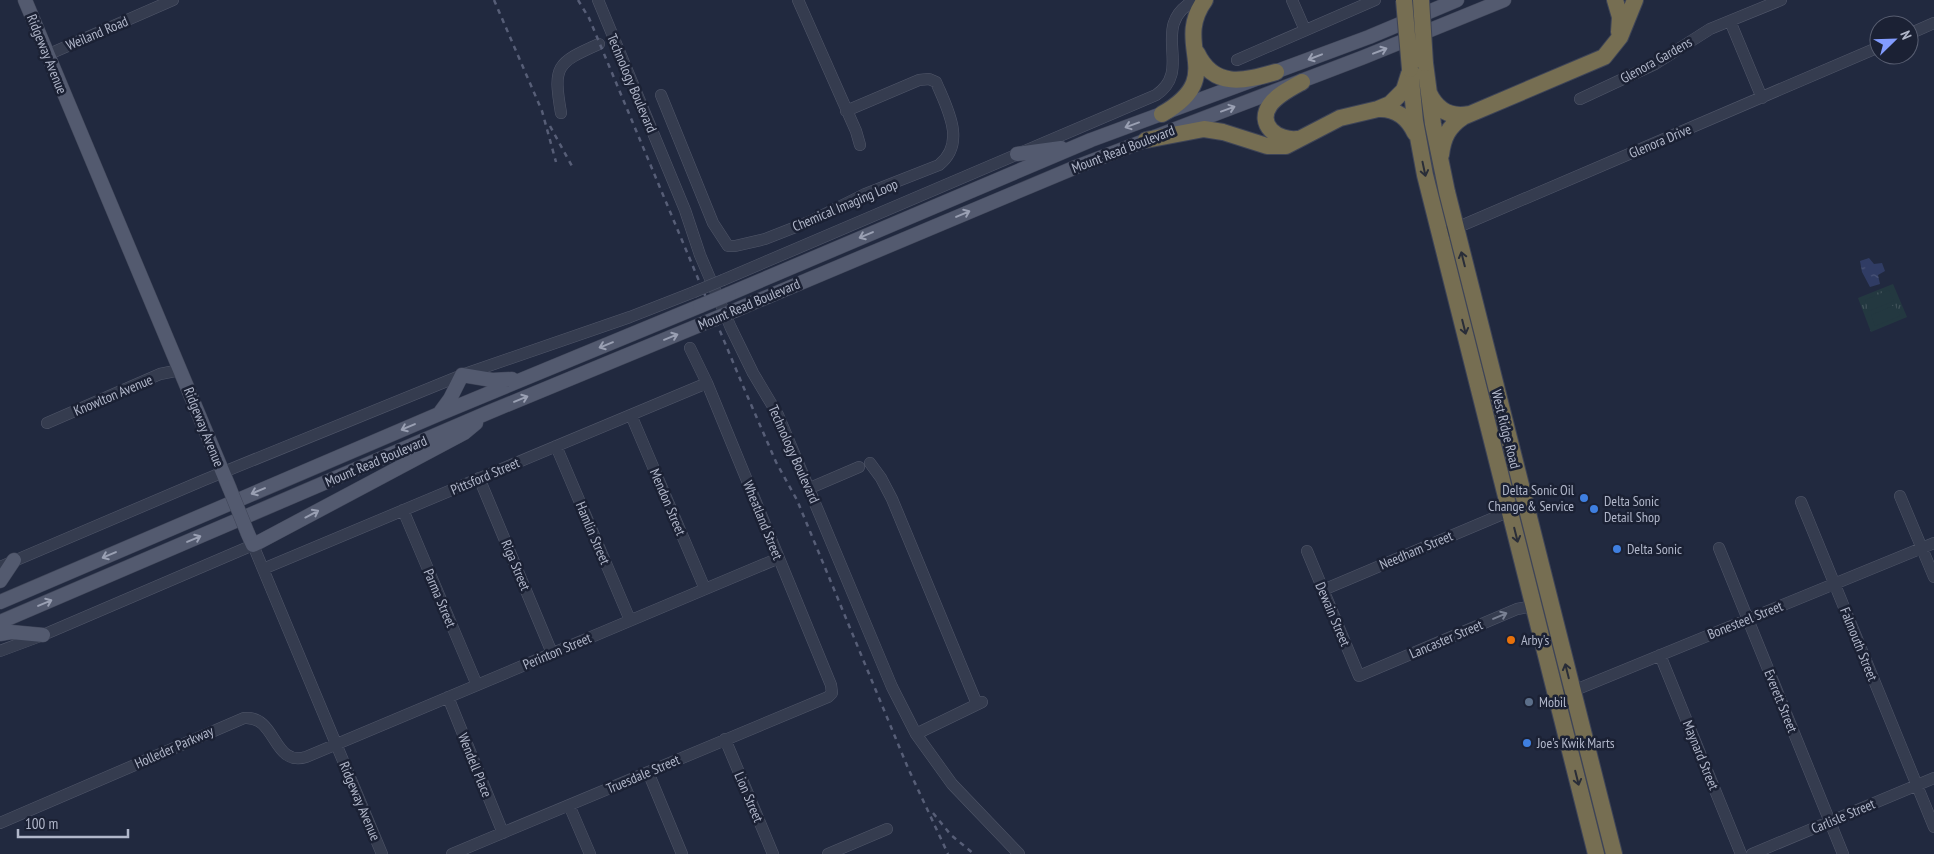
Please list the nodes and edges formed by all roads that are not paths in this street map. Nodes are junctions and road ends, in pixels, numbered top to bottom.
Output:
1 (173, 0) edge
2 (598, 0) edge
3 (798, 0) edge
4 (1195, 0) edge
5 (1205, 0) edge
6 (1292, 0) edge
7 (1375, 0) edge
8 (1404, 0) edge
9 (1420, 0) edge
10 (1458, 0) edge
11 (1504, 0) edge
12 (1615, 0) edge
13 (1635, 0) edge
14 (1782, 0) edge
15 (28, 6) edge
16 (1730, 21) junction
17 (1934, 23) edge
18 (1305, 30) junction
19 (1919, 30) edge
20 (1194, 41) junction
21 (599, 44) dead end
22 (1614, 46) junction
23 (1869, 51) edge
24 (48, 55) junction
25 (1236, 60) dead end
26 (1410, 69) junction
27 (1276, 72) junction
28 (1302, 82) junction
29 (1428, 91) junction
30 (661, 95) dead end
31 (1762, 98) junction
32 (1580, 99) dead end
33 (1378, 108) junction
34 (846, 112) junction
35 (560, 113) dead end
36 (1162, 114) junction
37 (1471, 114) junction
38 (1304, 136) junction
39 (1091, 140) junction
40 (1146, 140) junction
41 (1418, 142) junction
42 (860, 145) dead end
43 (1017, 154) junction
44 (1440, 165) junction
45 (1448, 232) junction
46 (690, 348) dead end
47 (180, 370) junction
48 (540, 372) junction
49 (462, 375) junction
50 (707, 383) junction
51 (488, 413) junction
52 (439, 414) junction
53 (631, 415) junction
54 (47, 423) dead end
55 (556, 446) junction
56 (222, 473) junction
57 (479, 478) junction
58 (810, 488) junction
59 (1900, 496) dead end
60 (1801, 502) dead end
61 (403, 510) junction
62 (1510, 511) junction
63 (251, 539) junction
64 (1934, 542) edge
65 (1922, 547) junction
66 (1719, 548) dead end
67 (1306, 551) dead end
68 (779, 558) junction
69 (14, 560) junction
70 (0, 567) edge
71 (263, 570) junction
72 (1934, 577) edge
73 (0, 581) edge
74 (1834, 584) junction
75 (705, 589) junction
76 (1323, 590) junction
77 (0, 602) edge
78 (1534, 606) junction
79 (630, 620) junction
80 (1747, 620) junction
81 (0, 622) edge
82 (0, 634) edge
83 (43, 635) junction
84 (0, 651) edge
85 (552, 653) junction
86 (1660, 655) junction
87 (1359, 676) joint
88 (477, 685) junction
89 (832, 693) joint
90 (1564, 695) junction
91 (448, 697) junction
92 (916, 734) junction
93 (725, 739) junction
94 (336, 744) junction
95 (648, 772) junction
96 (1934, 778) edge
97 (1917, 785) junction
98 (569, 805) junction
99 (1830, 821) junction
100 (0, 823) edge
101 (1934, 827) edge
102 (887, 829) dead end
103 (503, 833) junction
104 (382, 854) edge
105 (452, 854) edge
106 (590, 854) edge
107 (682, 854) edge
108 (773, 854) edge
109 (828, 854) edge
110 (1019, 854) edge
111 (1596, 854) edge
112 (1614, 854) edge
113 (1741, 854) edge
114 (1752, 854) edge
115 (1843, 854) edge

1 - 24 street, Weiland Road
2 - 58 street, Technology Boulevard
3 - 34 street
4 - 43 street
5 - 20 highway
6 - 18 street
7 - 18 street
8 - 26 highway, West Ridge Road, bridge
9 - 29 highway, West Ridge Road, bridge
10 -> 27 main road, Mount Read Boulevard
28 -> 11 main road, Mount Read Boulevard
12 - 22 highway
13 - 22 highway
14 - 16 street, Glenora Gardens
15 - 24 main road, Ridgeway Avenue
16 - 31 street
16 - 32 street, Glenora Gardens
17 - 19 street
18 - 25 street
20 - 27 highway
20 - 36 highway
21 - 35 street
22 - 37 highway
23 - 31 street, Glenora Drive
24 - 47 main road, Ridgeway Avenue
26 - 33 highway
26 - 41 highway, West Ridge Road
27 - 36 main road, Mount Read Boulevard
28 - 38 highway
40 -> 28 main road, Mount Read Boulevard
29 - 37 highway
29 - 44 highway, West Ridge Road
30 - 34 street, Chemical Imaging Loop
31 - 45 street, Glenora Drive
33 - 38 highway
33 - 41 highway
34 - 42 street
36 -> 39 main road, Mount Read Boulevard
37 - 44 highway
38 - 40 highway
39 - 43 main road
39 -> 48 main road, Mount Read Boulevard, bridge
51 -> 40 main road, Mount Read Boulevard, bridge
41 -> 45 highway, West Ridge Road
43 - 49 street, bridge
44 - 45 highway, West Ridge Road
45 -> 62 highway, West Ridge Road
90 -> 45 highway, West Ridge Road
46 - 50 street, Wheatland Street
47 - 54 street, Knowlton Avenue
47 - 56 main road, Ridgeway Avenue
48 - 49 main road
48 - 52 main road, Mount Read Boulevard
49 - 52 main road
49 - 56 street
50 - 53 street, Pittsford Street
50 - 68 street, Wheatland Street
63 -> 51 main road
81 -> 51 main road, Mount Read Boulevard
52 -> 77 main road, Mount Read Boulevard
53 - 55 street, Pittsford Street
53 - 75 street, Mendon Street
55 - 57 street, Pittsford Street
55 - 79 street, Hamlin Street
56 - 63 main road, Ridgeway Avenue, bridge
56 - 69 street
57 - 61 street, Pittsford Street
57 - 85 street, Riga Street
58 - 92 street, Technology Boulevard
58 - 92 street
59 - 65 street
60 - 74 street, Falmouth Street
61 - 71 street, Pittsford Street
61 - 88 street, Parma Street
62 - 76 street, Needham Street
62 -> 78 highway, West Ridge Road
63 - 71 street, Ridgeway Avenue
63 - 83 street
64 - 65 street, Bonesteel Street
65 - 72 street
65 - 74 street, Bonesteel Street
66 - 80 street, Everett Street
67 - 76 street, Dewain Street
68 - 75 street, Perinton Street
68 - 89 street, Wheatland Street
69 - 70 street
69 - 73 main road
71 - 94 street, Ridgeway Avenue
74 - 80 street, Bonesteel Street
74 - 97 street, Falmouth Street
75 - 79 street, Perinton Street
76 - 87 street, Dewain Street
87 -> 78 street, Lancaster Street
78 - 90 highway, West Ridge Road
79 - 85 street, Perinton Street
80 - 86 street, Bonesteel Street
80 - 99 street, Everett Street
82 - 83 main road
83 - 84 street
85 - 88 street, Perinton Street
86 - 90 street, Bonesteel Street
86 - 113 street, Maynard Street
88 - 91 street, Perinton Street
89 - 93 street, Truesdale Street
90 -> 111 highway, West Ridge Road
90 - 112 highway, West Ridge Road
91 - 94 street, Perinton Street
91 - 103 street, Wendell Place
92 - 110 street, Technology Boulevard
93 - 95 street, Truesdale Street
93 - 108 street, Lion Street
94 - 100 street, Holleder Parkway
94 - 104 street, Ridgeway Avenue
95 - 98 street, Truesdale Street
95 - 107 street
96 - 97 street, Carlisle Street
97 - 99 street, Carlisle Street
97 - 101 street, Falmouth Street
98 - 103 street, Truesdale Street
98 - 106 street
99 - 114 street, Carlisle Street
99 - 115 street, Everett Street
102 - 109 street
103 - 105 street, Truesdale Street

